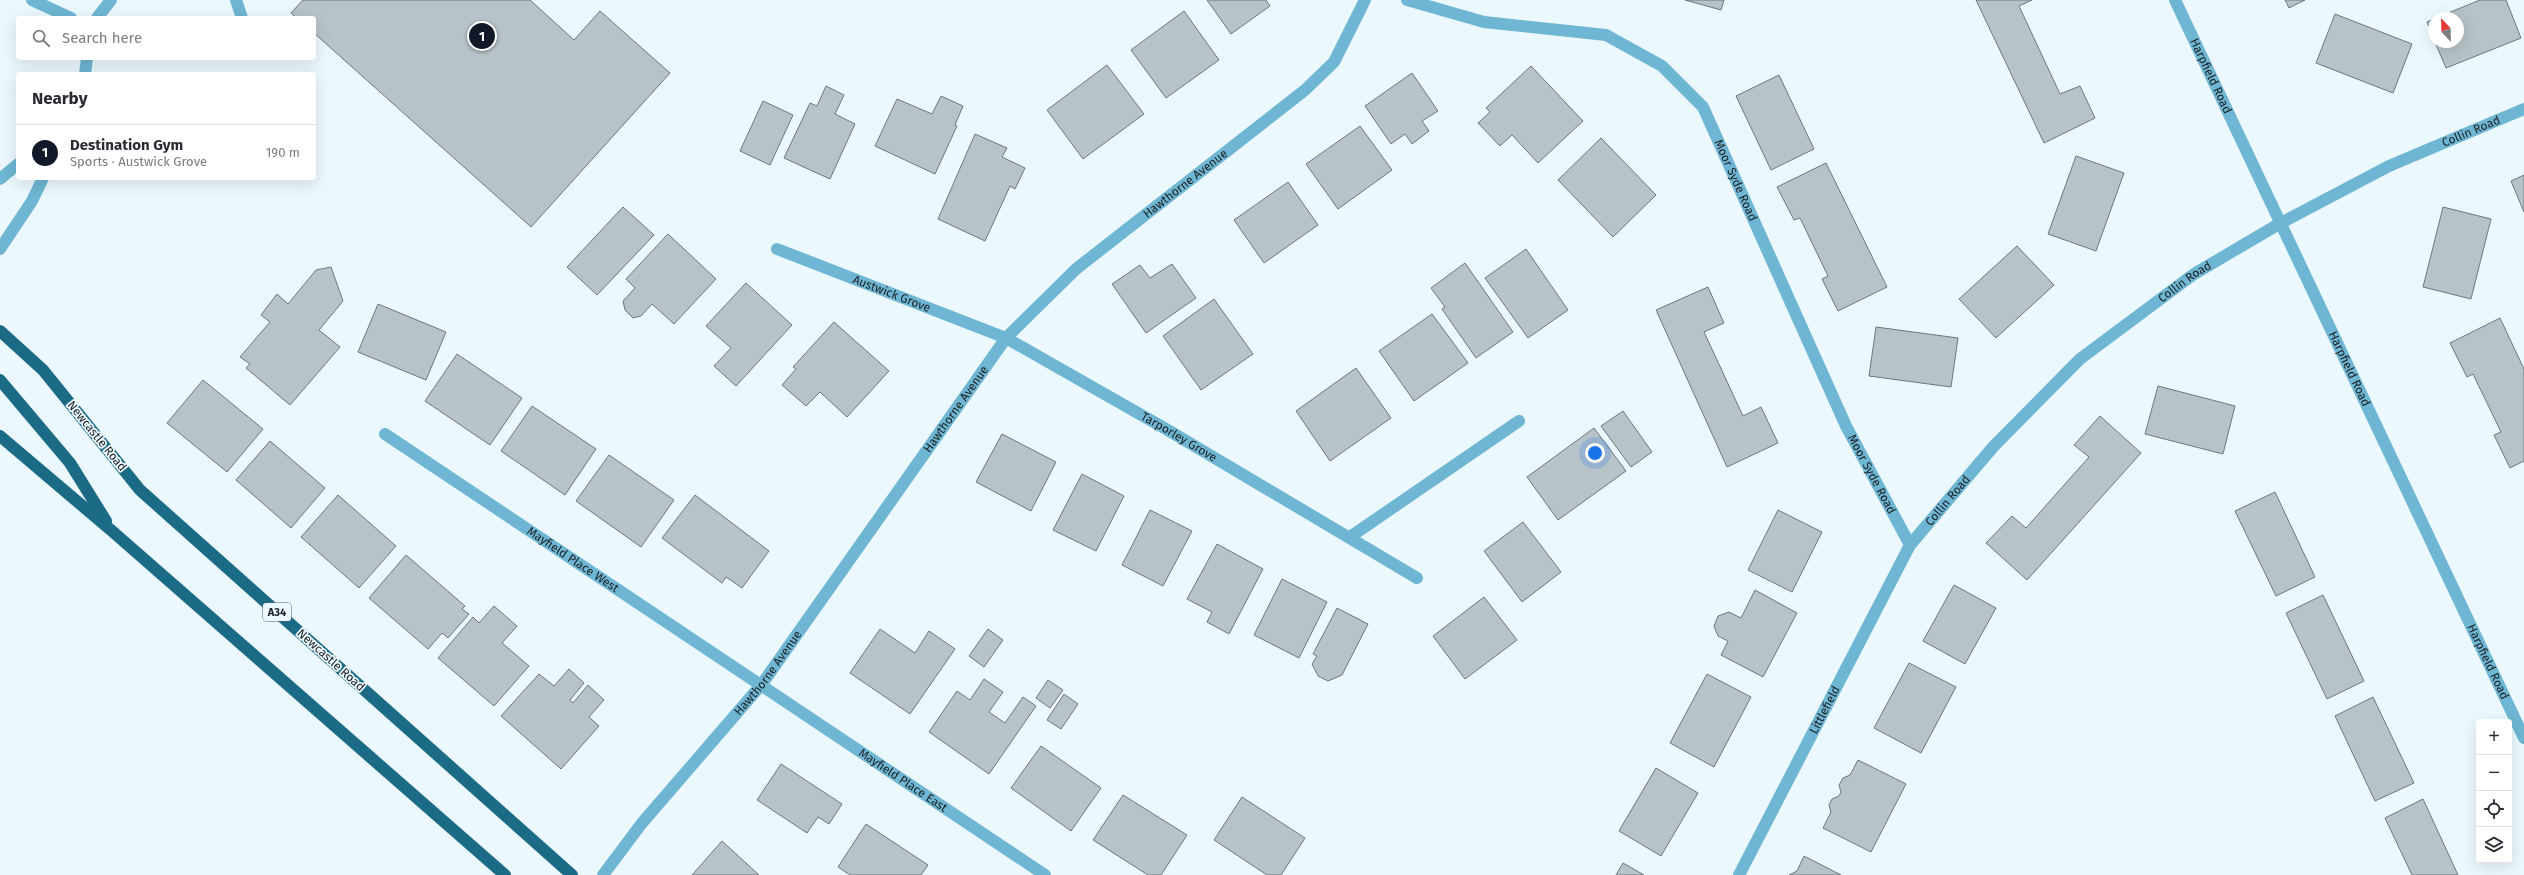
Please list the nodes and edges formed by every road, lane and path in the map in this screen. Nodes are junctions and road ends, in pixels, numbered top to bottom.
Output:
1 (32, 0) edge
2 (111, 0) edge
3 (236, 0) edge
4 (1365, 0) edge
5 (1407, 0) edge
6 (2175, 0) edge
7 (67, 16) edge
8 (99, 16) edge
9 (241, 16) edge
10 (87, 60) edge
11 (85, 72) edge
12 (2524, 109) edge
13 (16, 166) edge
14 (0, 179) edge
15 (42, 180) edge
16 (2279, 224) junction
17 (0, 248) edge
18 (777, 249) dead end
19 (0, 331) edge
20 (1006, 338) junction
21 (0, 380) edge
22 (1519, 421) dead end
23 (385, 434) dead end
24 (0, 436) edge
25 (112, 531) junction
26 (1350, 537) junction
27 (1910, 545) junction
28 (1417, 578) dead end
29 (762, 684) junction
30 (2524, 738) edge
31 (506, 875) edge
32 (572, 875) edge
33 (603, 875) edge
34 (1045, 875) edge
35 (1739, 875) edge

1 - 7 street
2 - 8 street
3 - 9 street
4 - 20 street, Hawthorne Avenue
5 - 27 street, Moor Syde Road
6 - 16 street, Harpfield Road
10 - 11 street
12 - 16 street, Collin Road
13 - 14 street
15 - 17 street
16 - 27 street, Collin Road
16 - 30 street, Harpfield Road
18 - 20 street, Austwick Grove
19 - 32 highway, Newcastle Road / A34
20 - 26 street, Tarporley Grove
20 - 29 street, Hawthorne Avenue
21 - 25 highway
22 - 26 street
23 - 29 street, Mayfield Place West
24 - 25 highway
25 - 31 highway
26 - 28 street, Tarporley Grove
27 - 35 street, Littlefield
29 - 33 street, Hawthorne Avenue
29 - 34 street, Mayfield Place East

